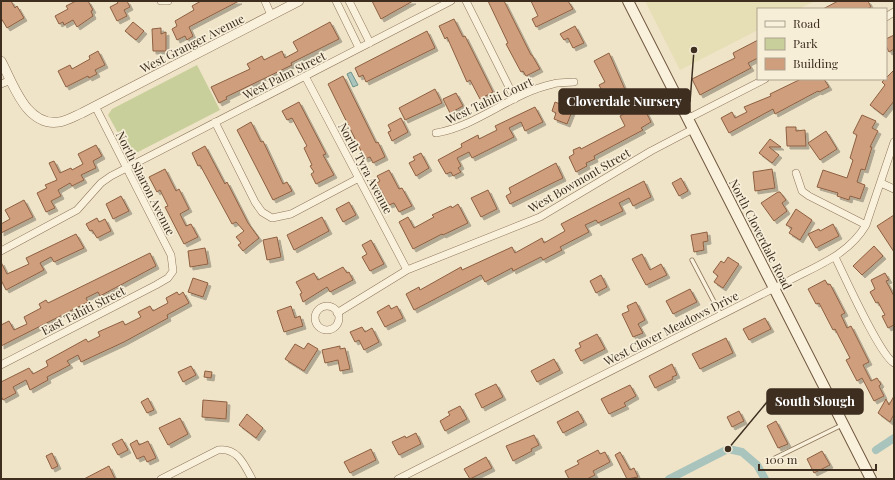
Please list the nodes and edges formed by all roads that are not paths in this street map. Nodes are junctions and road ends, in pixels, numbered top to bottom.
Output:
1 (161, 1) edge
2 (168, 1) edge
3 (264, 1) edge
4 (299, 1) edge
5 (336, 1) edge
6 (349, 1) edge
7 (451, 1) edge
8 (466, 1) edge
9 (628, 1) edge
10 (271, 15) junction
11 (370, 43) junction
12 (359, 48) junction
13 (1, 60) edge
14 (305, 76) junction
15 (11, 80) junction
16 (763, 80) edge
17 (574, 82) dead end
18 (1, 84) edge
19 (515, 98) junction
20 (95, 106) junction
21 (687, 119) junction
22 (215, 122) junction
23 (693, 129) junction
24 (436, 133) dead end
25 (894, 142) edge
26 (127, 168) junction
27 (796, 173) dead end
28 (359, 178) junction
29 (881, 183) junction
30 (894, 189) edge
31 (866, 225) junction
32 (1, 251) edge
33 (835, 257) junction
34 (692, 260) dead end
35 (407, 270) junction
36 (172, 271) joint
37 (773, 288) junction
38 (337, 313) dead end
39 (721, 315) junction
40 (894, 363) edge
41 (1, 365) edge
42 (843, 425) junction
43 (776, 458) dead end
44 (161, 479) edge
45 (252, 479) edge
46 (398, 479) edge
47 (871, 479) edge

1 - 2 street
3 - 10 street
4 - 10 street, West Granger Avenue
5 - 12 street
6 - 11 street
7 - 11 street, West Palm Street
8 - 19 street
9 - 21 main road, North Cloverdale Road
10 - 20 street, West Granger Avenue
11 - 12 street, West Palm Street
12 - 14 street, West Palm Street
13 - 15 street
14 - 22 street, West Palm Street
14 - 28 street, North Tyra Avenue
15 - 18 street
15 - 20 street, West Granger Avenue
16 - 21 street
17 - 19 street, West Tahiti Court
19 - 24 street, West Tahiti Court
20 - 26 street, North Sharon Avenue
21 - 23 main road, North Cloverdale Road
22 - 26 street, West Palm Street
22 - 28 street
23 - 35 street, West Bowmont Street
23 - 37 main road, North Cloverdale Road
25 - 29 street, West Clover Meadows Drive
26 - 32 street, West Palm Street
26 - 36 street, North Sharon Avenue
27 - 31 street
28 - 35 street, North Tyra Avenue
29 - 30 street
29 - 31 street, West Clover Meadows Drive
31 - 33 street, West Clover Meadows Drive
33 - 37 street, West Clover Meadows Drive
33 - 40 street
34 - 39 lane
35 - 38 street, West Bowmont Street
36 - 41 street, East Tahiti Street
37 - 39 street, West Clover Meadows Drive
37 - 42 main road, North Cloverdale Road
39 - 46 street, West Clover Meadows Drive
42 - 43 lane
42 - 47 main road, North Cloverdale Road
44 - 45 street

